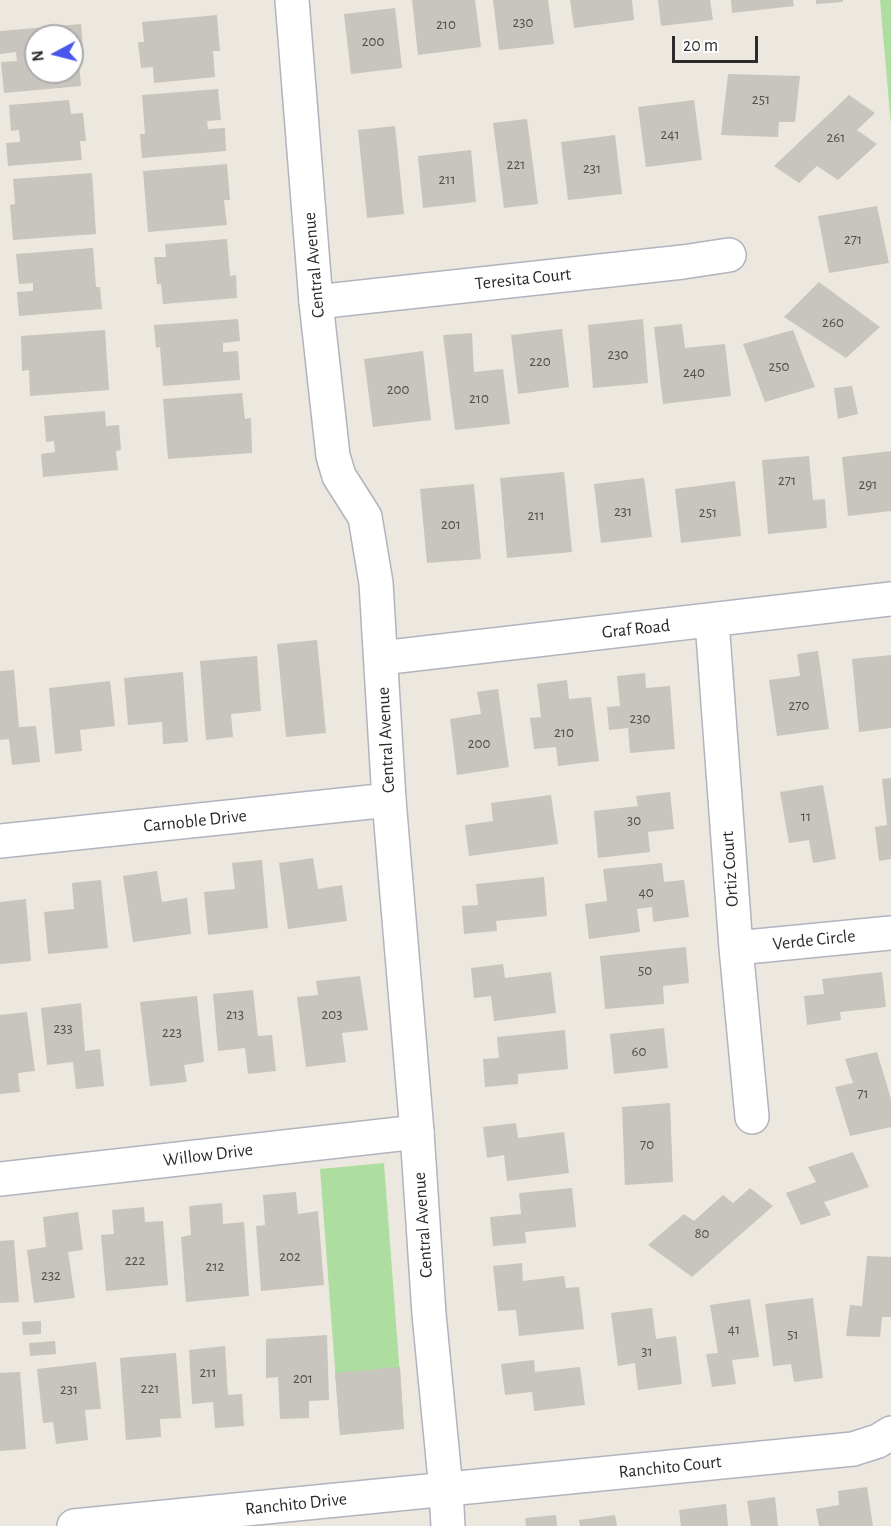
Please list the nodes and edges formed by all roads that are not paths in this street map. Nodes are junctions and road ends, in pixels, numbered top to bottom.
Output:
1 (292, 0) edge
2 (729, 255) dead end
3 (316, 302) junction
4 (891, 599) edge
5 (712, 621) junction
6 (381, 658) junction
7 (389, 800) junction
8 (0, 841) edge
9 (891, 933) edge
10 (736, 948) junction
11 (752, 1117) dead end
12 (417, 1132) junction
13 (0, 1179) edge
14 (891, 1433) edge
15 (446, 1490) junction
16 (74, 1526) edge
17 (448, 1526) edge

1 - 3 street, Central Avenue
2 - 3 street, Teresita Court
3 - 6 street, Central Avenue
4 - 5 street, Graf Road
5 - 6 street, Graf Road
5 - 10 street, Ortiz Court
6 - 7 street, Central Avenue
7 - 8 street, Carnoble Drive
7 - 12 street, Central Avenue
9 - 10 street, Verde Circle
10 - 11 street, Ortiz Court
12 - 13 street, Willow Drive
12 - 15 street, Central Avenue
14 - 15 street, Ranchito Court
15 - 16 street, Ranchito Drive
15 - 17 street

